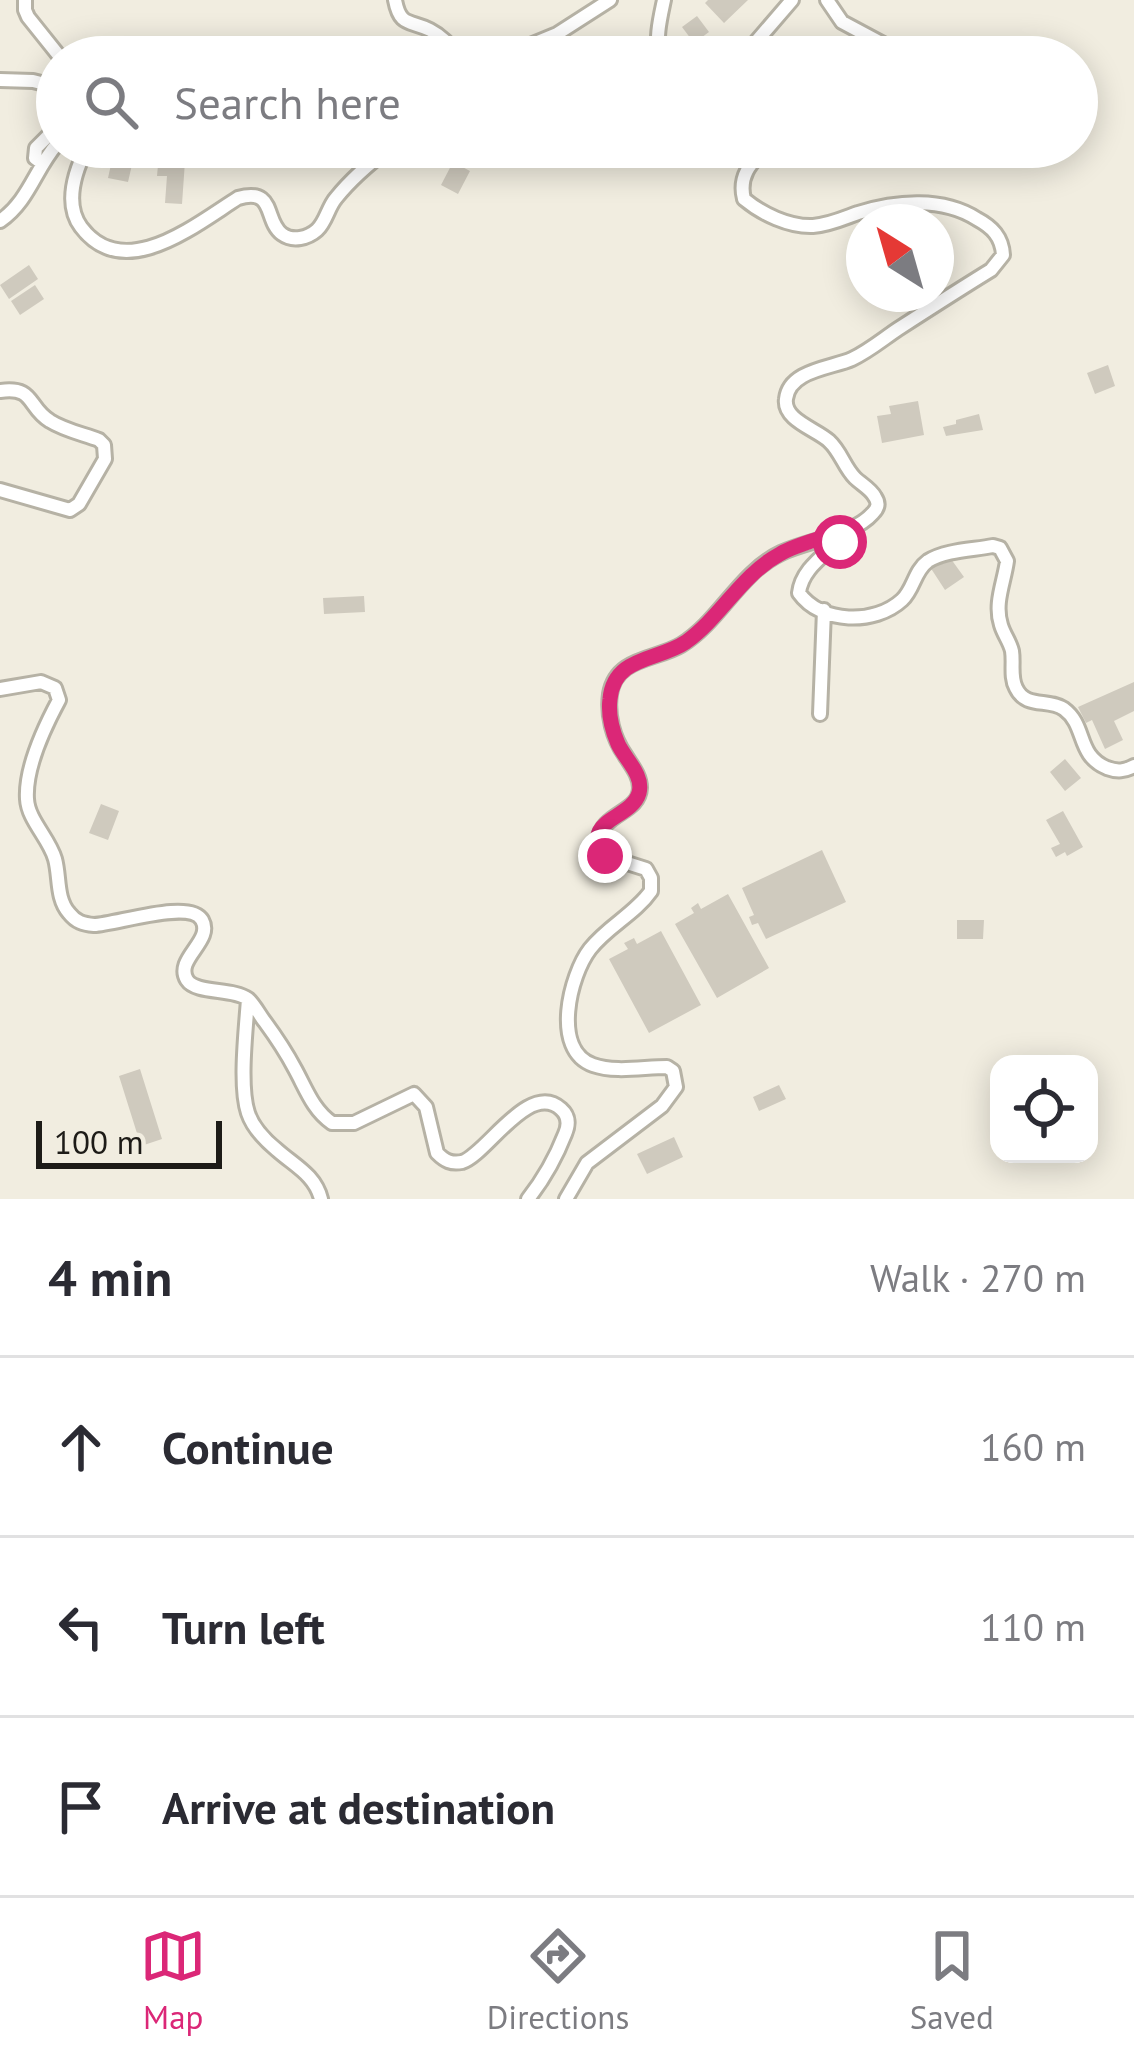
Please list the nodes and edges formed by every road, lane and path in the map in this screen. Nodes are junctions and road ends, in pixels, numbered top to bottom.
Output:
1 (25, 0) edge
2 (395, 0) edge
3 (610, 0) edge
4 (664, 0) edge
5 (792, 0) edge
6 (827, 0) edge
7 (43, 36) edge
8 (438, 36) edge
9 (549, 36) edge
10 (658, 36) edge
11 (761, 36) edge
12 (868, 36) edge
13 (0, 80) edge
14 (36, 82) edge
15 (41, 168) edge
16 (80, 168) edge
17 (364, 168) edge
18 (749, 168) edge
19 (0, 221) edge
20 (0, 391) edge
21 (0, 490) edge
22 (849, 528) junction
23 (824, 610) junction
24 (0, 689) edge
25 (820, 714) dead end
26 (1134, 766) edge
27 (248, 999) junction
28 (321, 1199) edge
29 (528, 1199) edge
30 (566, 1199) edge

1 - 7 street
2 - 8 street
3 - 9 street
4 - 10 street
5 - 11 street
6 - 12 street
13 - 14 street
15 - 19 street
16 - 17 street
18 - 22 street
20 - 21 street
22 - 23 street
22 - 30 street
23 - 25 street
23 - 26 street
24 - 27 street
27 - 28 street
27 - 29 street

